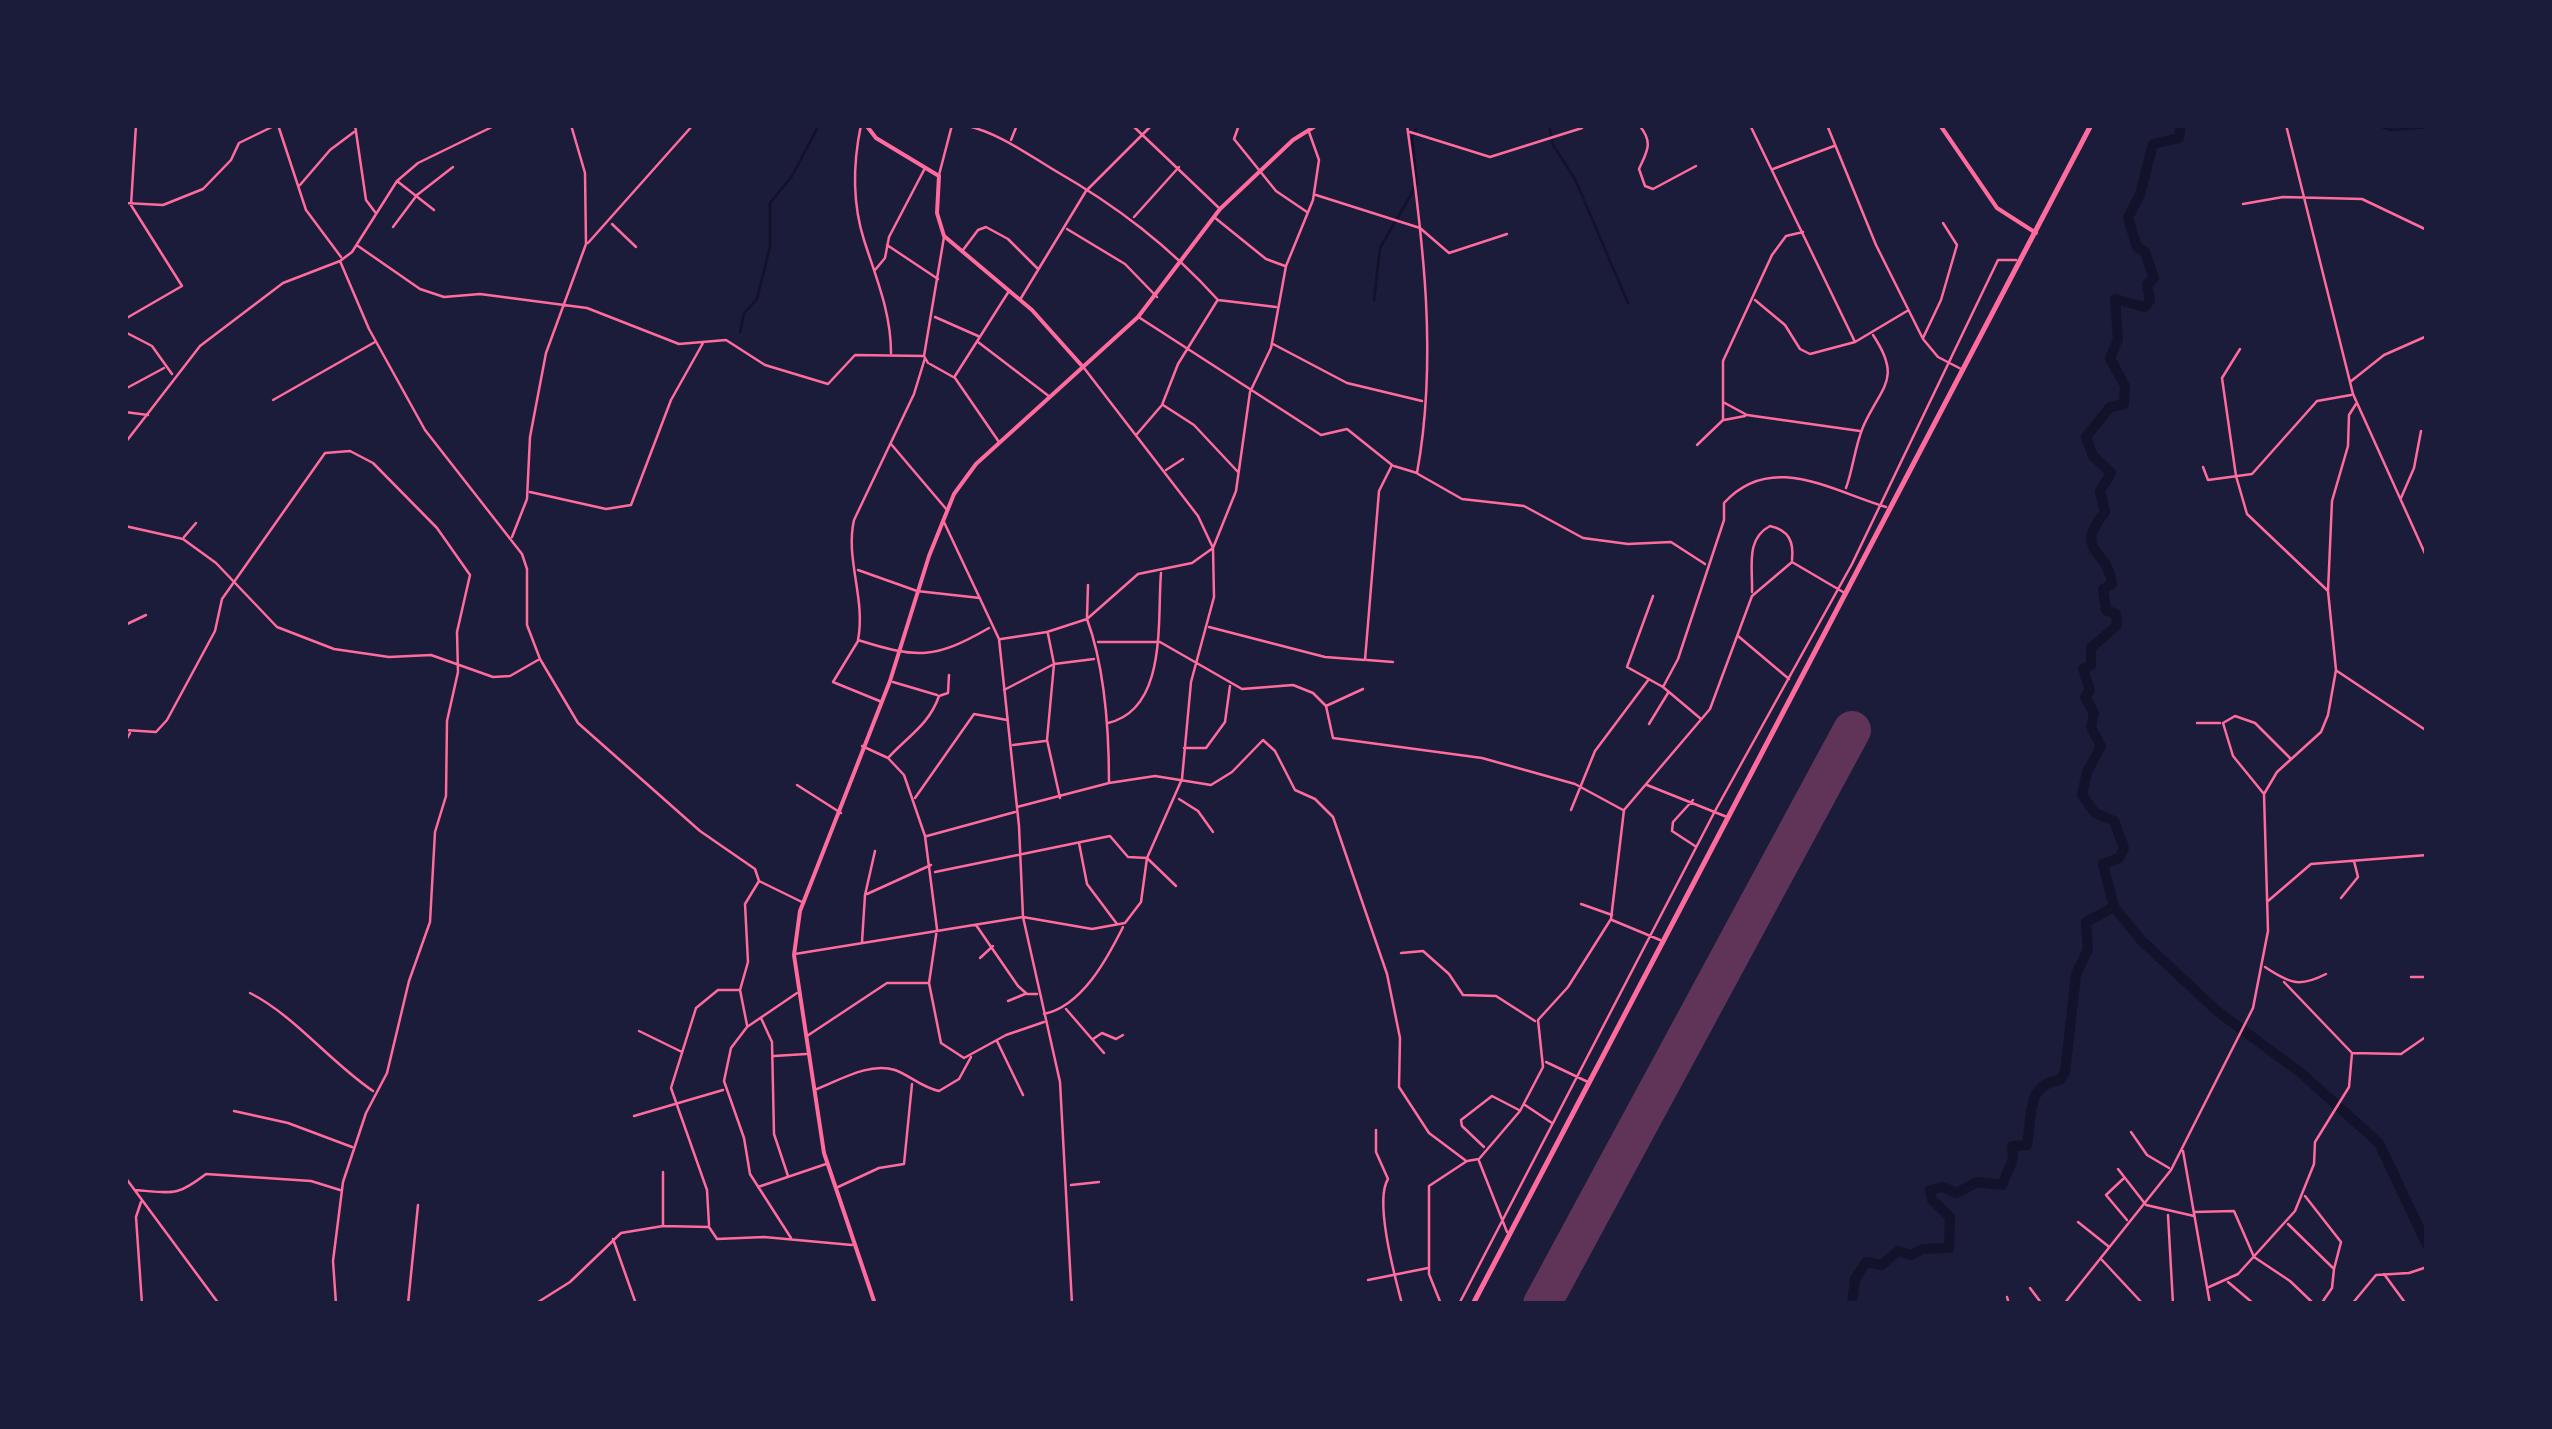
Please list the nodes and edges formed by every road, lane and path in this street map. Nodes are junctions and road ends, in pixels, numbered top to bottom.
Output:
1 (136, 125) edge
2 (277, 125) edge
3 (355, 125) edge
4 (496, 125) edge
5 (571, 125) edge
6 (693, 125) edge
7 (863, 125) edge
8 (952, 125) edge
9 (964, 125) edge
10 (1017, 125) edge
11 (1132, 125) edge
12 (1152, 125) edge
13 (1239, 125) edge
14 (1317, 125) edge
15 (1407, 125) edge
16 (1639, 125) edge
17 (1750, 125) edge
18 (1827, 125) edge
19 (1940, 125) edge
20 (2091, 125) edge
21 (2286, 125) edge
22 (1582, 128) dead end
23 (1308, 131) junction
24 (355, 132) junction
25 (1408, 132) junction
26 (1144, 136) junction
27 (1011, 142) junction
28 (1834, 146) junction
29 (1180, 166) junction
30 (1696, 166) dead end
31 (454, 167) dead end
32 (1261, 168) junction
33 (924, 170) junction
34 (1771, 170) junction
35 (939, 176) junction
36 (397, 181) junction
37 (300, 185) junction
38 (1090, 187) junction
39 (1314, 195) junction
40 (2304, 196) junction
41 (415, 198) junction
42 (128, 204) edge
43 (2243, 204) dead end
44 (1220, 209) junction
45 (434, 210) dead end
46 (1308, 212) junction
47 (376, 213) junction
48 (1214, 216) junction
49 (1132, 218) junction
50 (610, 222) junction
51 (1942, 223) dead end
52 (393, 227) dead end
53 (1066, 228) junction
54 (1420, 228) junction
55 (2427, 230) edge
56 (1803, 232) junction
57 (2036, 233) junction
58 (1507, 234) dead end
59 (944, 236) junction
60 (586, 244) junction
61 (887, 245) junction
62 (358, 246) junction
63 (636, 247) dead end
64 (962, 251) junction
65 (342, 260) junction
66 (2023, 260) junction
67 (1183, 262) junction
68 (1286, 266) junction
69 (875, 270) junction
70 (1039, 270) junction
71 (940, 280) junction
72 (1009, 292) junction
73 (1156, 297) junction
74 (1754, 299) junction
75 (1020, 300) junction
76 (1218, 300) junction
77 (561, 305) junction
78 (1277, 308) junction
79 (1909, 310) junction
80 (933, 316) junction
81 (1138, 317) junction
82 (125, 319) edge
83 (125, 332) edge
84 (1872, 333) junction
85 (2427, 336) edge
86 (978, 339) junction
87 (1923, 339) junction
88 (377, 341) junction
89 (704, 342) junction
90 (1856, 342) junction
91 (1272, 344) junction
92 (2240, 348) dead end
93 (1186, 350) junction
94 (891, 354) junction
95 (925, 360) junction
96 (1950, 365) junction
97 (166, 367) junction
98 (1084, 367) junction
99 (1964, 371) junction
100 (174, 376) junction
101 (955, 378) junction
102 (2349, 384) junction
103 (125, 390) edge
104 (1250, 392) junction
105 (2353, 394) junction
106 (1050, 398) junction
107 (273, 400) dead end
108 (1422, 401) junction
109 (1722, 401) junction
110 (1162, 404) junction
111 (2356, 404) junction
112 (125, 412) edge
113 (149, 415) junction
114 (1747, 416) junction
115 (1723, 420) junction
116 (2421, 430) dead end
117 (1860, 432) junction
118 (1137, 434) junction
119 (1000, 442) junction
120 (125, 443) edge
121 (890, 443) junction
122 (1697, 446) dead end
123 (1183, 459) dead end
124 (1392, 465) junction
125 (2203, 467) dead end
126 (1165, 471) junction
127 (1238, 472) junction
128 (1416, 473) junction
129 (2236, 476) junction
130 (1846, 490) junction
131 (528, 492) junction
132 (2400, 499) junction
133 (1881, 506) junction
134 (1892, 509) junction
135 (947, 510) junction
136 (943, 520) junction
137 (196, 524) dead end
138 (125, 526) edge
139 (512, 537) junction
140 (182, 539) junction
141 (1213, 548) junction
142 (2427, 558) edge
143 (1792, 562) junction
144 (1706, 564) junction
145 (856, 569) junction
146 (1161, 572) junction
147 (234, 581) junction
148 (1088, 585) dead end
149 (1837, 590) junction
150 (917, 591) junction
151 (2328, 591) junction
152 (1848, 593) junction
153 (1654, 596) dead end
154 (1752, 596) junction
155 (982, 598) junction
156 (146, 615) dead end
157 (1087, 619) junction
158 (125, 625) edge
159 (991, 628) junction
160 (1209, 628) junction
161 (1048, 632) junction
162 (1737, 635) junction
163 (999, 639) junction
164 (858, 640) junction
165 (1096, 642) junction
166 (1160, 642) junction
167 (898, 653) junction
168 (540, 659) junction
169 (1096, 659) junction
170 (1365, 660) junction
171 (1393, 662) dead end
172 (1197, 663) junction
173 (1054, 664) junction
174 (457, 666) junction
175 (2336, 670) junction
176 (949, 675) dead end
177 (1649, 678) junction
178 (1789, 679) junction
179 (890, 681) junction
180 (1231, 684) junction
181 (1663, 687) junction
182 (1363, 689) dead end
183 (1003, 690) junction
184 (1668, 692) junction
185 (938, 696) junction
186 (882, 702) junction
187 (1326, 706) junction
188 (1702, 719) junction
189 (1006, 720) junction
190 (2197, 723) dead end
191 (2223, 723) junction
192 (1107, 724) junction
193 (1649, 724) dead end
194 (125, 730) edge
195 (131, 731) junction
196 (2427, 731) edge
197 (1047, 740) junction
198 (125, 742) edge
199 (1011, 745) junction
200 (862, 746) junction
201 (1184, 748) junction
202 (888, 758) junction
203 (2291, 760) junction
204 (1182, 779) junction
205 (1110, 783) junction
206 (796, 785) dead end
207 (1646, 785) junction
208 (1580, 786) junction
209 (2264, 794) junction
210 (1177, 798) junction
211 (1060, 799) junction
212 (914, 800) junction
213 (1693, 800) junction
214 (1017, 809) junction
215 (1571, 810) dead end
216 (1624, 810) junction
217 (1715, 811) junction
218 (841, 814) junction
219 (1729, 818) junction
220 (1213, 832) dead end
221 (925, 836) junction
222 (1078, 842) junction
223 (1697, 847) junction
224 (875, 851) dead end
225 (1020, 852) junction
226 (2427, 854) edge
227 (1147, 858) junction
228 (2354, 860) junction
229 (931, 865) junction
230 (933, 873) junction
231 (759, 882) junction
232 (1176, 886) dead end
233 (865, 895) junction
234 (2341, 898) dead end
235 (2268, 901) junction
236 (804, 902) junction
237 (1581, 904) dead end
238 (1023, 917) junction
239 (1611, 917) junction
240 (1125, 923) junction
241 (975, 924) junction
242 (1119, 926) junction
243 (937, 929) junction
244 (1652, 936) junction
245 (1664, 942) junction
246 (862, 944) junction
247 (994, 945) junction
248 (1401, 953) dead end
249 (794, 955) junction
250 (980, 958) dead end
251 (2264, 966) junction
252 (2326, 974) dead end
253 (2412, 977) dead end
254 (2427, 977) edge
255 (2284, 982) junction
256 (930, 983) junction
257 (740, 990) junction
258 (250, 993) dead end
259 (797, 993) junction
260 (1027, 994) junction
261 (1037, 994) junction
262 (1008, 1001) dead end
263 (1065, 1008) junction
264 (1613, 1013) junction
265 (1043, 1014) junction
266 (760, 1016) junction
267 (1623, 1020) junction
268 (1045, 1022) junction
269 (1537, 1022) junction
270 (1607, 1025) junction
271 (747, 1027) junction
272 (639, 1031) dead end
273 (1617, 1032) junction
274 (1123, 1035) dead end
275 (2427, 1036) edge
276 (806, 1037) junction
277 (997, 1040) junction
278 (1092, 1040) junction
279 (683, 1052) junction
280 (1104, 1053) dead end
281 (2352, 1053) junction
282 (808, 1054) junction
283 (1592, 1054) junction
284 (774, 1056) junction
285 (972, 1056) junction
286 (1603, 1058) junction
287 (1545, 1062) junction
288 (1578, 1076) junction
289 (912, 1083) junction
290 (1589, 1083) junction
291 (724, 1090) junction
292 (814, 1090) junction
293 (376, 1093) junction
294 (1023, 1095) dead end
295 (1564, 1104) junction
296 (1524, 1105) junction
297 (675, 1106) junction
298 (1576, 1109) junction
299 (1520, 1111) junction
300 (234, 1112) dead end
301 (634, 1116) dead end
302 (1553, 1124) junction
303 (1376, 1130) dead end
304 (2131, 1132) dead end
305 (1546, 1139) junction
306 (354, 1148) junction
307 (1485, 1148) junction
308 (1554, 1148) junction
309 (1540, 1149) junction
310 (2183, 1150) junction
311 (1550, 1158) junction
312 (1479, 1159) junction
313 (1467, 1160) junction
314 (828, 1164) junction
315 (2118, 1168) dead end
316 (2171, 1170) junction
317 (663, 1172) dead end
318 (788, 1176) junction
319 (125, 1177) edge
320 (2124, 1178) junction
321 (1100, 1182) dead end
322 (1524, 1182) junction
323 (1068, 1185) junction
324 (758, 1187) junction
325 (836, 1188) junction
326 (135, 1190) junction
327 (343, 1190) junction
328 (1530, 1195) junction
329 (2304, 1195) junction
330 (143, 1201) junction
331 (418, 1205) dead end
332 (2146, 1205) junction
333 (2168, 1214) junction
334 (2195, 1214) junction
335 (2128, 1221) junction
336 (2078, 1222) dead end
337 (2287, 1223) junction
338 (1502, 1224) junction
339 (663, 1226) junction
340 (710, 1227) junction
341 (1509, 1235) junction
342 (613, 1239) junction
343 (792, 1239) junction
344 (854, 1245) junction
345 (2109, 1247) junction
346 (2254, 1257) junction
347 (2101, 1259) junction
348 (2427, 1267) edge
349 (1428, 1268) junction
350 (2334, 1269) junction
351 (2384, 1273) junction
352 (1392, 1275) junction
353 (1368, 1280) dead end
354 (2227, 1281) junction
355 (2209, 1287) junction
356 (2030, 1288) dead end
357 (2007, 1298) dead end
358 (142, 1304) edge
359 (219, 1304) edge
360 (336, 1304) edge
361 (408, 1304) edge
362 (535, 1304) edge
363 (636, 1304) edge
364 (875, 1304) edge
365 (1072, 1304) edge
366 (1402, 1304) edge
367 (1442, 1304) edge
368 (1458, 1304) edge
369 (1473, 1304) edge
370 (2009, 1304) edge
371 (2042, 1304) edge
372 (2064, 1304) edge
373 (2143, 1304) edge
374 (2173, 1304) edge
375 (2210, 1304) edge
376 (2254, 1304) edge
377 (2314, 1304) edge
378 (2321, 1304) edge
379 (2352, 1304) edge
380 (2406, 1304) edge

1 - 42 street
2 - 37 street
2 - 42 street
3 - 24 street
4 - 36 street
5 - 60 street
6 - 50 street
7 - 33 street
7 - 69 street
8 - 35 street
9 - 27 street
10 - 27 street
11 - 26 street
12 - 26 street
13 - 32 street
14 - 23 street
15 - 25 street
16 - 30 street
17 - 34 street
18 - 28 street
19 - 57 street
20 - 57 highway
21 - 40 street
22 - 25 street
23 - 32 street
23 - 39 street
24 - 37 street
24 - 47 street
25 - 54 street
26 - 29 street
26 - 38 street
27 - 38 street
28 - 34 street
28 - 79 street
29 - 44 street
29 - 49 street
31 - 41 street
32 - 44 street
32 - 46 street
33 - 35 street
33 - 61 street
34 - 56 street
35 - 59 street
36 - 41 street
36 - 47 street
37 - 65 street
38 - 49 street
38 - 53 street
39 - 46 street
39 - 54 street
40 - 43 street
40 - 55 street
40 - 102 street
41 - 45 street
41 - 52 street
42 - 82 street
44 - 48 street
46 - 68 street
47 - 62 street
48 - 67 street
48 - 68 street
49 - 67 street
50 - 60 street
50 - 63 street
51 - 87 street
53 - 70 street
53 - 73 street
54 - 58 street
54 - 108 street
56 - 74 street
56 - 90 street
57 - 66 highway
59 - 64 street
59 - 71 street
60 - 77 street
61 - 69 street
61 - 71 street
62 - 65 street
62 - 77 street
64 - 70 street
64 - 72 street
65 - 88 street
65 - 100 street
66 - 96 street
66 - 99 highway
67 - 73 street
67 - 76 street
68 - 78 street
69 - 94 street
70 - 75 street
71 - 80 street
72 - 75 street
72 - 86 street
73 - 81 street
74 - 90 street
74 - 109 street
75 - 98 street
76 - 78 street
76 - 93 street
77 - 89 street
77 - 131 street
78 - 91 street
79 - 84 street
79 - 87 street
80 - 86 street
80 - 95 street
81 - 93 street
81 - 98 street
83 - 97 street
84 - 90 street
84 - 117 street
85 - 102 street
86 - 101 street
86 - 106 street
87 - 96 street
88 - 107 street
88 - 139 street
89 - 94 street
89 - 131 street
91 - 104 street
91 - 108 street
92 - 129 street
93 - 104 street
93 - 110 street
94 - 95 street
95 - 101 street
95 - 121 street
96 - 99 street
96 - 133 street
97 - 100 street
97 - 103 street
98 - 106 street
98 - 118 street
99 - 134 highway
100 - 113 street
101 - 119 street
102 - 105 street
104 - 124 street
104 - 127 street
105 - 111 street
105 - 129 street
106 - 119 street
108 - 128 street
109 - 114 street
109 - 115 street
110 - 118 street
110 - 127 street
111 - 132 street
111 - 151 street
112 - 113 street
113 - 120 street
114 - 115 street
114 - 117 street
115 - 122 street
116 - 132 street
117 - 130 street
118 - 126 street
119 - 135 street
121 - 135 street
121 - 145 street
123 - 126 street
124 - 128 street
124 - 170 street
125 - 129 street
126 - 141 street
127 - 141 street
128 - 144 street
129 - 151 street
130 - 133 street
130 - 144 street
131 - 139 street
132 - 142 street
133 - 134 street
133 - 149 street
134 - 152 highway
135 - 136 street
136 - 150 street
136 - 155 street
137 - 140 street
138 - 140 street
139 - 168 street
140 - 147 street
141 - 146 street
141 - 160 street
143 - 149 street
143 - 154 street
143 - 154 street
144 - 181 street
145 - 150 street
145 - 164 street
146 - 157 street
146 - 166 street
147 - 174 street
147 - 174 street
147 - 195 street
148 - 157 street
149 - 152 street
149 - 178 street
150 - 155 street
150 - 167 street
151 - 175 street
152 - 219 highway
153 - 177 street
154 - 162 street
155 - 159 street
156 - 158 street
157 - 161 street
157 - 165 street
159 - 163 street
159 - 167 street
160 - 170 street
160 - 172 street
161 - 163 street
161 - 173 street
162 - 178 street
162 - 188 street
163 - 183 street
164 - 167 street
164 - 186 street
165 - 166 street
165 - 169 street
166 - 172 street
166 - 192 street
167 - 179 street
168 - 174 street
168 - 231 street
169 - 173 street
169 - 192 street
170 - 171 street
172 - 180 street
172 - 201 street
173 - 183 street
173 - 197 street
174 - 293 street
175 - 196 street
175 - 203 street
176 - 185 street
177 - 181 street
177 - 208 street
178 - 217 street
179 - 185 street
179 - 186 street
180 - 187 street
180 - 201 street
181 - 184 street
182 - 187 street
183 - 189 street
184 - 188 street
184 - 193 street
185 - 202 street
186 - 200 street
187 - 208 street
188 - 207 street
189 - 199 street
189 - 212 street
190 - 191 street
191 - 203 street
191 - 209 street
192 - 205 street
194 - 195 street
195 - 198 street
197 - 199 street
197 - 211 street
199 - 214 street
200 - 202 street
200 - 218 street
201 - 204 street
202 - 212 street
203 - 209 street
204 - 205 street
204 - 210 street
204 - 313 street
205 - 211 street
206 - 218 street
207 - 213 street
207 - 216 street
208 - 215 street
208 - 216 street
209 - 235 street
210 - 220 street
210 - 227 street
211 - 214 street
212 - 221 street
213 - 217 street
213 - 223 street
214 - 221 street
214 - 225 street
216 - 239 street
217 - 219 street
217 - 223 street
218 - 236 street
219 - 245 highway
221 - 229 street
222 - 225 street
222 - 227 street
222 - 242 street
223 - 244 street
224 - 233 street
225 - 230 street
225 - 238 street
226 - 228 street
227 - 232 street
227 - 240 street
228 - 234 street
228 - 235 street
229 - 230 street
229 - 233 street
230 - 243 street
231 - 236 street
231 - 257 street
233 - 246 street
235 - 251 street
236 - 249 street
237 - 239 street
238 - 241 street
238 - 242 street
238 - 261 street
239 - 244 street
239 - 269 street
240 - 242 street
240 - 263 street
241 - 243 street
241 - 247 street
243 - 246 street
243 - 256 street
244 - 245 street
244 - 264 street
245 - 267 highway
246 - 249 street
247 - 250 street
247 - 260 street
248 - 269 street
249 - 259 street
251 - 255 street
251 - 310 street
252 - 255 street
253 - 254 street
255 - 281 street
256 - 276 street
256 - 285 street
257 - 271 street
257 - 279 street
258 - 293 street
259 - 266 street
259 - 276 street
260 - 261 street
260 - 262 street
261 - 265 street
263 - 265 street
263 - 278 street
264 - 267 street
264 - 270 street
265 - 268 street
266 - 271 street
266 - 284 street
267 - 273 highway
268 - 277 street
268 - 323 street
269 - 287 street
270 - 273 street
270 - 283 street
271 - 291 street
272 - 279 street
273 - 286 highway
274 - 278 street
275 - 281 street
276 - 282 street
277 - 285 street
277 - 294 street
278 - 280 street
279 - 297 street
281 - 329 street
282 - 284 street
282 - 292 street
283 - 286 street
283 - 288 street
284 - 318 street
285 - 289 street
286 - 290 highway
287 - 288 street
287 - 296 street
288 - 290 street
288 - 295 street
289 - 292 street
289 - 325 street
290 - 298 highway
291 - 297 street
291 - 324 street
292 - 314 street
293 - 306 street
295 - 298 street
295 - 302 street
296 - 299 street
296 - 302 street
297 - 301 street
297 - 340 street
298 - 308 highway
299 - 307 street
299 - 307 street
300 - 306 street
302 - 305 street
303 - 352 street
304 - 316 street
305 - 308 street
305 - 309 street
306 - 327 street
307 - 312 street
308 - 311 highway
309 - 311 street
309 - 322 street
310 - 316 street
310 - 334 street
311 - 328 highway
312 - 313 street
312 - 338 street
313 - 349 street
314 - 318 street
314 - 325 street
315 - 320 street
316 - 332 street
317 - 339 street
318 - 324 street
319 - 326 street
320 - 332 street
320 - 335 street
321 - 323 street
322 - 328 street
322 - 338 street
323 - 365 street
324 - 343 street
325 - 344 street
326 - 327 street
326 - 330 street
327 - 360 street
328 - 341 highway
329 - 337 street
329 - 350 street
330 - 358 street
330 - 359 street
331 - 361 street
332 - 333 street
332 - 335 street
333 - 334 street
333 - 374 street
334 - 346 street
334 - 355 street
335 - 345 street
336 - 345 street
337 - 346 street
337 - 350 street
338 - 341 street
338 - 368 street
339 - 340 street
339 - 342 street
340 - 343 street
341 - 369 highway
342 - 362 street
342 - 363 street
343 - 344 street
344 - 364 street
345 - 347 street
346 - 354 street
346 - 377 street
347 - 372 street
347 - 373 street
348 - 351 street
349 - 352 street
349 - 367 street
350 - 378 street
351 - 379 street
351 - 380 street
352 - 353 street
352 - 366 street
354 - 355 street
354 - 376 street
355 - 375 street
356 - 371 street
357 - 370 street

